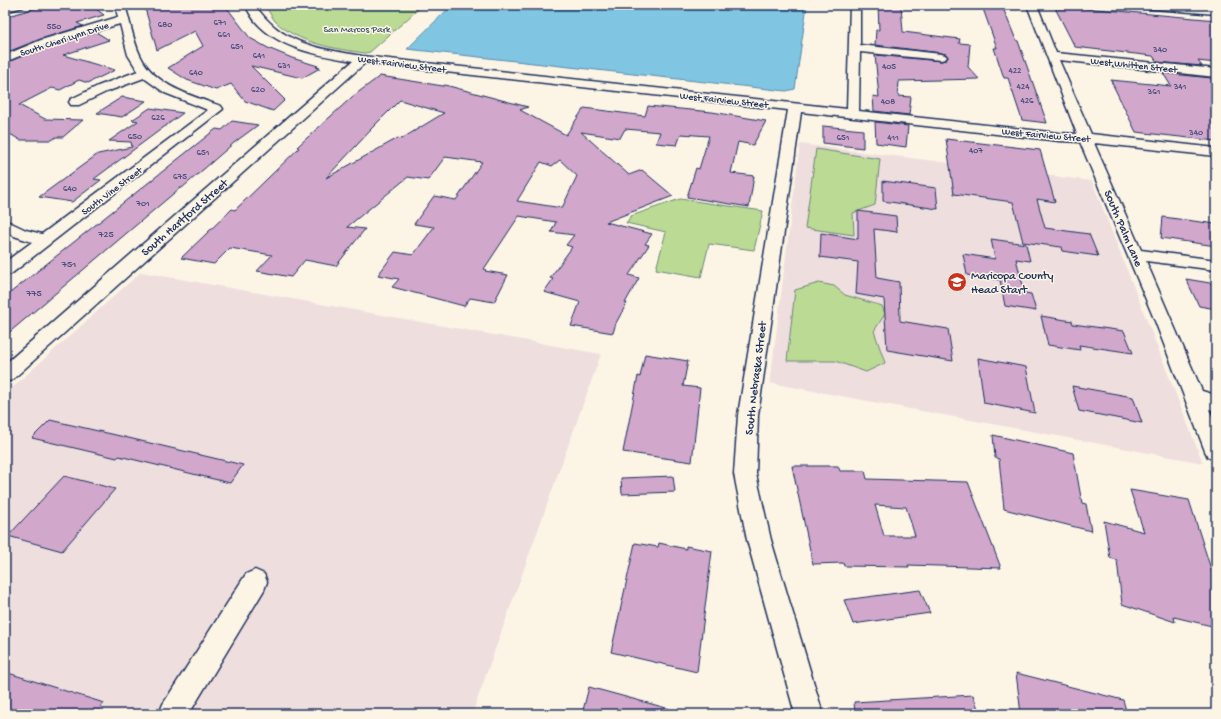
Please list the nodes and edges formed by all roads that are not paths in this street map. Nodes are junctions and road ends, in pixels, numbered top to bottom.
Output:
1 (19, 5) edge
2 (120, 5) edge
3 (250, 5) edge
4 (855, 5) edge
5 (1032, 5) edge
6 (1141, 5) edge
7 (1184, 7) edge
8 (5, 9) edge
9 (1216, 11) edge
10 (124, 19) junction
11 (854, 48) junction
12 (1052, 56) junction
13 (941, 57) dead end
14 (5, 59) edge
15 (362, 59) junction
16 (1216, 72) edge
17 (145, 73) junction
18 (75, 102) dead end
19 (794, 107) junction
20 (853, 114) junction
21 (1086, 139) junction
22 (1216, 152) edge
23 (5, 225) edge
24 (44, 240) junction
25 (1135, 254) junction
26 (1216, 265) edge
27 (5, 270) edge
28 (5, 375) edge
29 (1194, 396) junction
30 (1216, 403) edge
31 (1216, 451) edge
32 (255, 582) dead end
33 (173, 714) edge
34 (809, 714) edge

1 - 8 street
2 - 10 street
3 - 15 street, West Fairview Street
4 - 11 street
5 - 12 street, South Palm Lane
6 - 7 street
7 - 9 street
10 - 14 street, South Cheri Lynn Drive
10 - 17 street
11 - 13 street
11 - 20 street
12 - 16 street, West Whitten Street
12 - 21 street, South Palm Lane
15 - 19 street, West Fairview Street
15 - 28 street, South Hartford Street
17 - 18 street
17 - 24 street, South Vine Street
19 - 20 street, West Fairview Street
19 - 34 street, South Nebraska Street
20 - 21 street, West Fairview Street
21 - 22 street, West Fairview Street
21 - 25 street, South Palm Lane
23 - 24 street
24 - 27 street, South Vine Street
25 - 26 street
25 - 29 street, South Palm Lane
29 - 30 street
29 - 31 street, South Palm Lane
32 - 33 street

